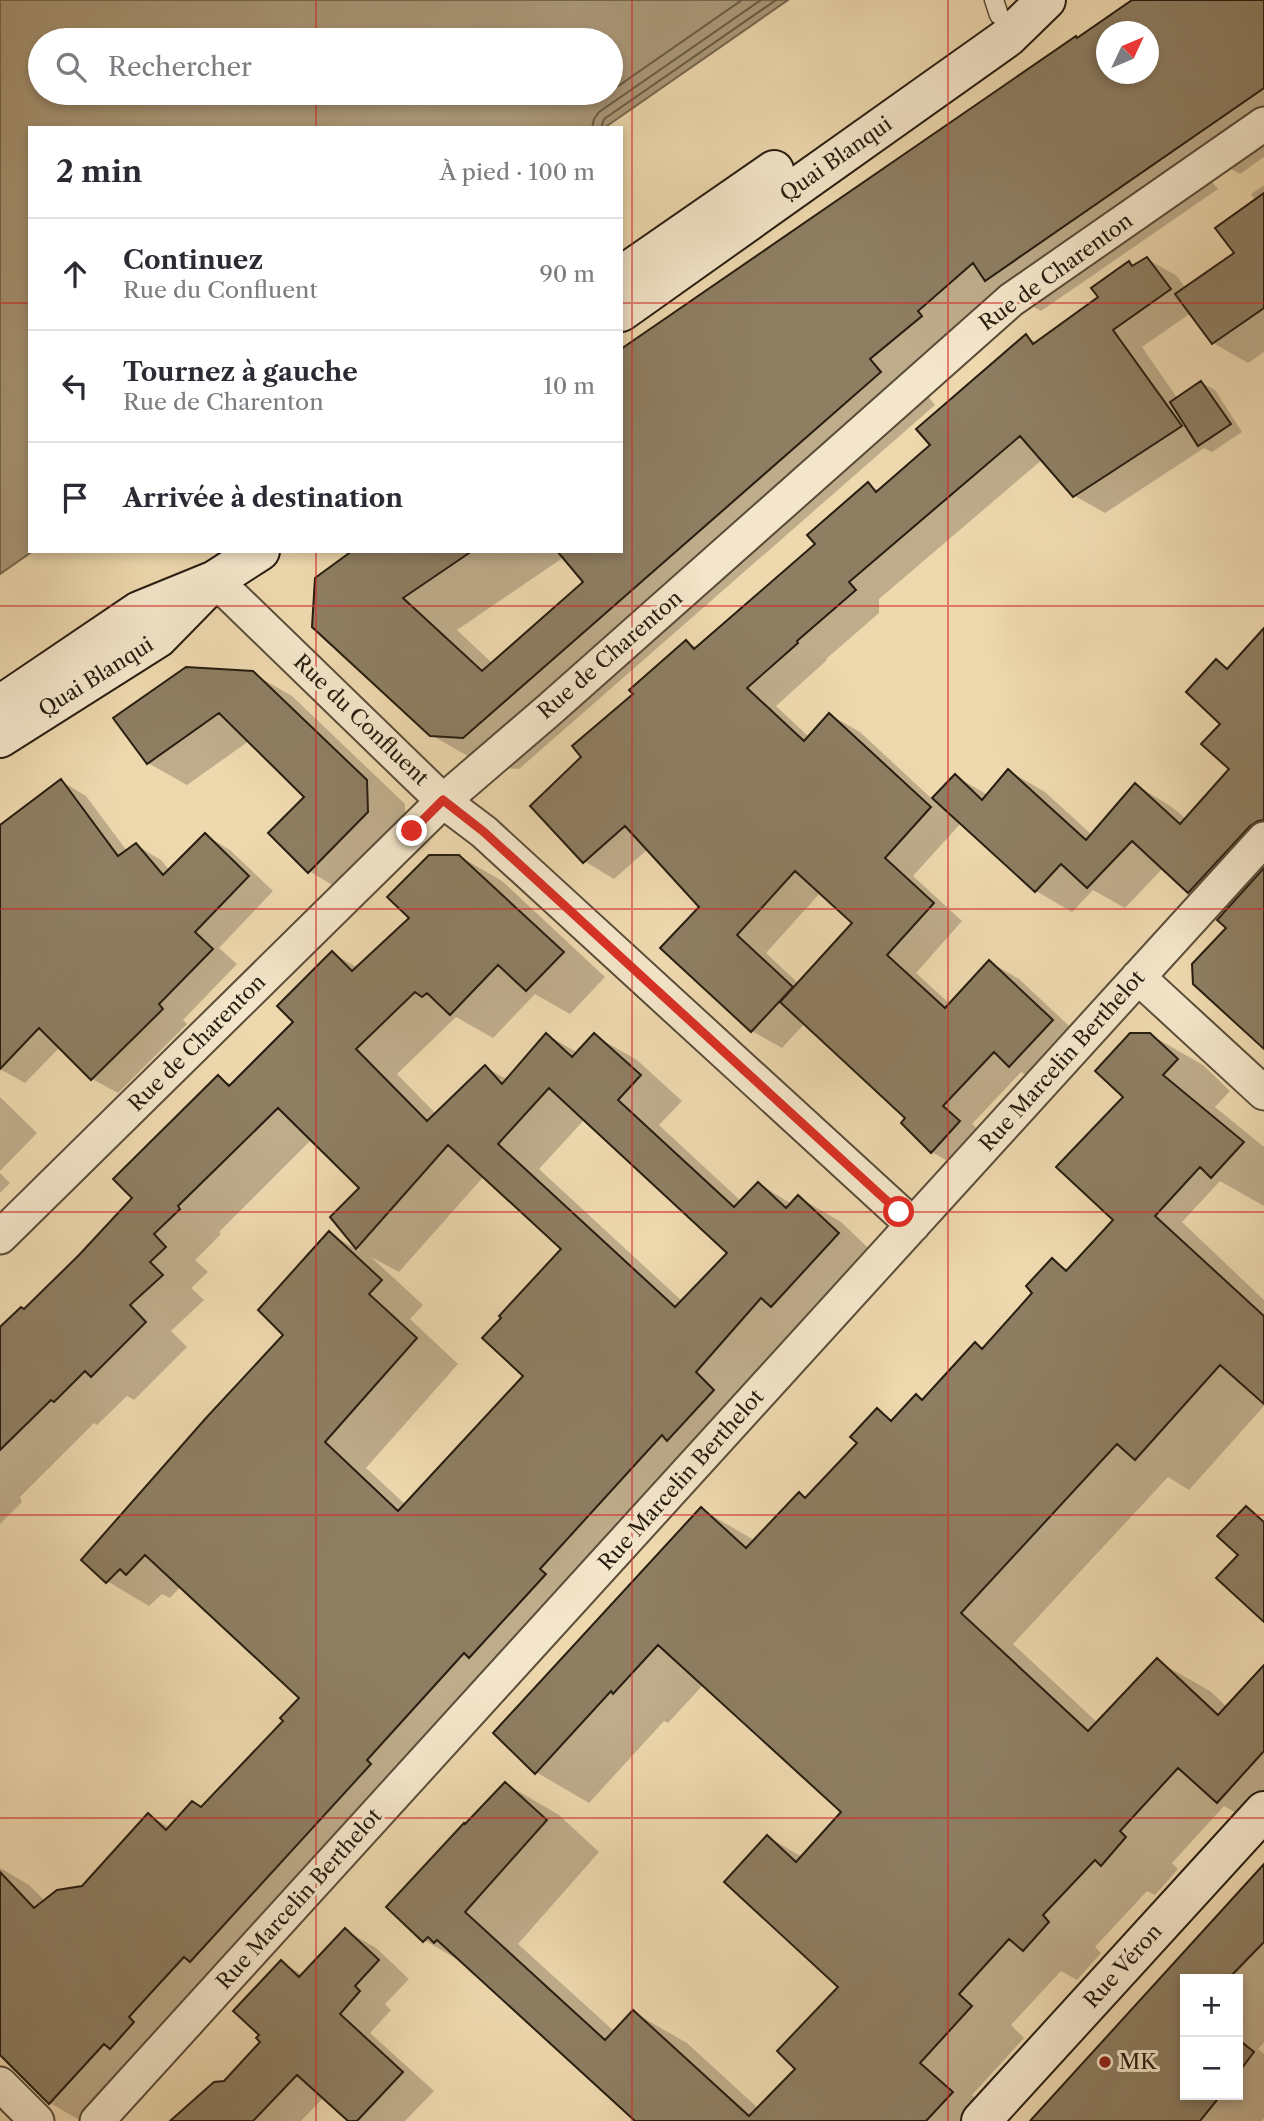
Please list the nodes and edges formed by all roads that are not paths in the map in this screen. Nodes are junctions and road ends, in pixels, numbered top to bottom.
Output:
1 (1046, 0) edge
2 (1006, 5) edge
3 (1264, 124) edge
4 (623, 275) edge
5 (623, 311) edge
6 (257, 553) edge
7 (215, 580) junction
8 (0, 705) edge
9 (0, 738) edge
10 (443, 800) junction
11 (1264, 839) edge
12 (1138, 977) junction
13 (1264, 1093) edge
14 (913, 1225) junction
15 (0, 1237) edge
16 (1264, 1811) edge
17 (0, 2084) edge
18 (37, 2121) edge
19 (97, 2121) edge
20 (981, 2121) edge

1 - 5 main road, Quai Blanqui
2 - 4 main road, Quai Blanqui
3 - 10 street, Rue de Charenton
6 - 7 main road, Quai Blanqui
7 - 8 main road, Quai Blanqui
7 - 9 main road, Quai Blanqui
7 - 10 street, Rue du Confluent
10 - 14 street, Rue du Confluent
10 - 15 street, Rue de Charenton
11 - 12 street, Rue Marcelin Berthelot
12 - 13 street
12 - 14 street, Rue Marcelin Berthelot
14 - 19 street, Rue Marcelin Berthelot
16 - 20 main road, Rue Véron
17 - 18 street

